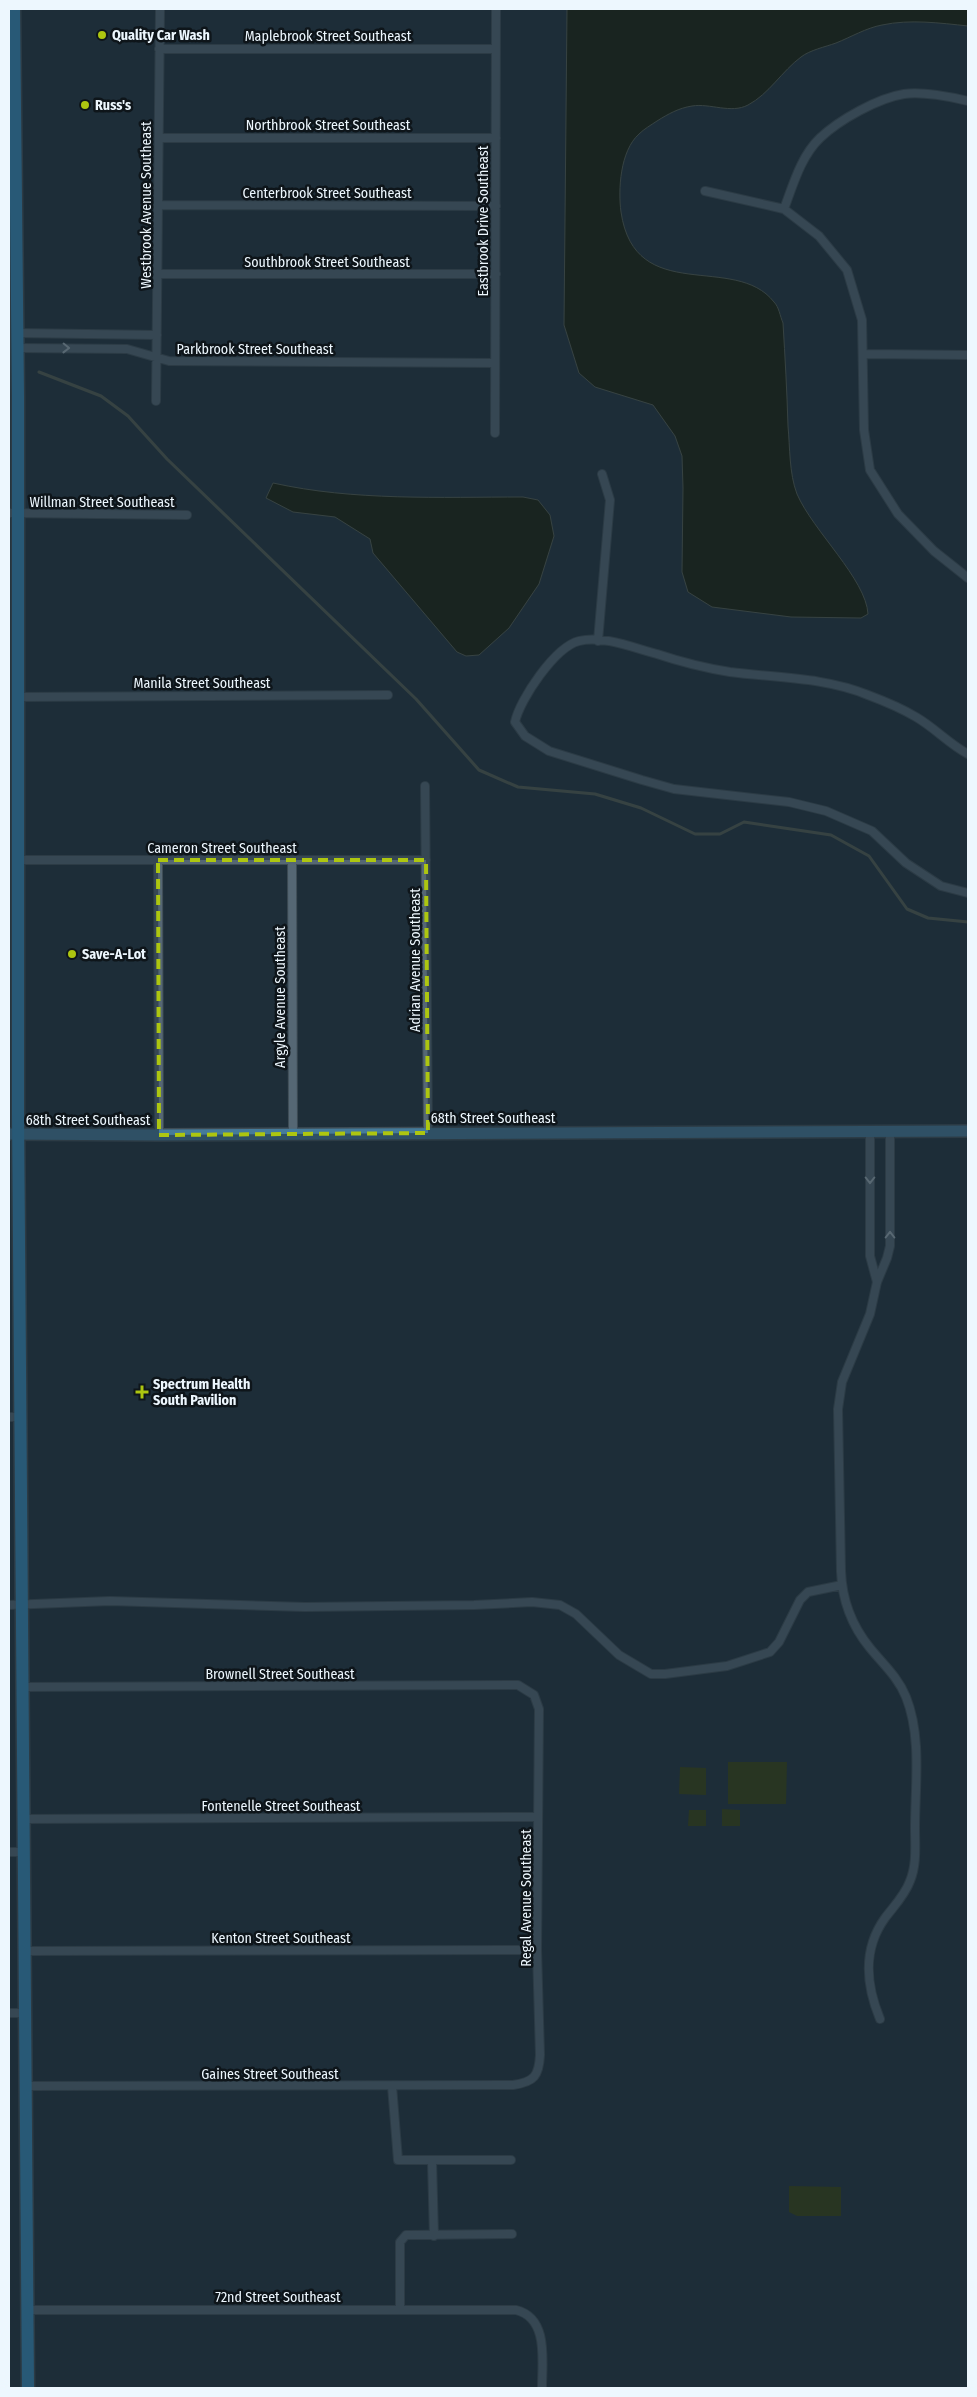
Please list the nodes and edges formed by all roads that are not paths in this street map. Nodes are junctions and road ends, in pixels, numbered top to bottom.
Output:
1 (14, 9) edge
2 (160, 9) edge
3 (496, 9) edge
4 (159, 49) junction
5 (496, 49) junction
6 (968, 102) edge
7 (159, 138) junction
8 (496, 138) junction
9 (12, 174) edge
10 (12, 190) edge
11 (705, 191) dead end
12 (158, 205) junction
13 (496, 206) junction
14 (784, 209) junction
15 (158, 274) junction
16 (496, 274) junction
17 (17, 333) junction
18 (157, 335) junction
19 (17, 348) junction
20 (864, 354) junction
21 (968, 355) edge
22 (156, 358) junction
23 (495, 363) junction
24 (156, 401) dead end
25 (13, 405) edge
26 (495, 433) dead end
27 (13, 469) edge
28 (602, 474) dead end
29 (13, 513) edge
30 (187, 515) dead end
31 (968, 578) edge
32 (13, 627) edge
33 (598, 641) junction
34 (388, 694) dead end
35 (17, 697) junction
36 (968, 754) edge
37 (426, 786) dead end
38 (13, 805) edge
39 (18, 860) junction
40 (158, 860) junction
41 (292, 860) junction
42 (426, 860) junction
43 (968, 893) edge
44 (968, 1130) edge
45 (870, 1131) junction
46 (890, 1131) junction
47 (293, 1133) junction
48 (428, 1133) junction
49 (14, 1134) edge
50 (159, 1135) junction
51 (877, 1282) junction
52 (15, 1311) edge
53 (15, 1417) edge
54 (842, 1585) junction
55 (22, 1604) junction
56 (9, 1605) edge
57 (23, 1687) junction
58 (534, 1694) joint
59 (538, 1817) junction
60 (25, 1818) junction
61 (9, 1852) edge
62 (25, 1852) junction
63 (537, 1950) junction
64 (25, 1951) junction
65 (9, 2013) edge
66 (26, 2013) junction
67 (880, 2019) dead end
68 (513, 2085) joint
69 (26, 2086) junction
70 (392, 2086) junction
71 (511, 2160) dead end
72 (432, 2161) junction
73 (512, 2234) dead end
74 (434, 2236) junction
75 (400, 2309) junction
76 (28, 2310) junction
77 (28, 2388) edge
78 (542, 2388) edge

1 - 9 main road
2 - 4 street, Westbrook Avenue Southeast
3 - 5 street, Eastbrook Drive Southeast
4 - 5 street, Maplebrook Street Southeast
4 - 7 street, Westbrook Avenue Southeast
5 - 8 street, Eastbrook Drive Southeast
6 - 14 street
7 - 8 street, Northbrook Street Southeast
7 - 12 street, Westbrook Avenue Southeast
8 - 13 street, Eastbrook Drive Southeast
9 - 10 main road
10 - 17 main road
11 - 14 street
12 - 13 street, Centerbrook Street Southeast
12 - 15 street, Westbrook Avenue Southeast
13 - 16 street, Eastbrook Drive Southeast
14 - 20 street
15 - 16 street, Southbrook Street Southeast
15 - 18 street, Westbrook Avenue Southeast
16 - 23 street, Eastbrook Drive Southeast
17 - 18 street
17 - 19 main road
18 - 22 street, Westbrook Avenue Southeast
19 -> 22 street, Parkbrook Street Southeast
19 - 25 main road
20 - 21 street
20 - 31 street
22 - 23 street, Parkbrook Street Southeast
22 - 24 street, Westbrook Avenue Southeast
23 - 26 street, Eastbrook Drive Southeast
25 - 27 main road
27 - 29 main road
28 - 33 street
29 - 30 street, Willman Street Southeast
29 - 32 main road
32 - 35 main road
33 - 36 street
33 - 43 street
34 - 35 street, Manila Street Southeast
35 - 38 main road
37 - 42 street, Adrian Avenue Southeast
38 - 39 main road
39 - 40 street, Cameron Street Southeast
39 - 49 main road
40 - 41 street, Cameron Street Southeast
40 - 50 street
41 - 42 street, Cameron Street Southeast
41 - 47 street, Argyle Avenue Southeast
42 - 48 street, Adrian Avenue Southeast
44 - 46 main road, 68th Street Southeast
45 - 46 main road, 68th Street Southeast
45 - 48 main road, 68th Street Southeast
45 -> 51 street
51 -> 46 street
47 - 48 main road, 68th Street Southeast
47 - 50 main road, 68th Street Southeast
49 - 50 main road, 68th Street Southeast
49 - 52 main road
51 - 54 street
52 - 53 main road
53 - 55 main road
54 - 55 street
54 - 67 street
55 - 56 street
55 - 57 main road
57 - 58 street, Brownell Street Southeast
57 - 60 main road
58 - 59 street, Regal Avenue Southeast
59 - 60 street, Fontenelle Street Southeast
59 - 63 street, Regal Avenue Southeast
60 - 62 main road
61 - 62 street
62 - 64 main road
63 - 64 street, Kenton Street Southeast
63 - 68 street, Regal Avenue Southeast
64 - 66 main road
65 - 66 street
66 - 69 main road
68 - 70 street, Gaines Street Southeast
69 - 70 street, Gaines Street Southeast
69 - 76 main road
70 - 72 street
71 - 72 street
72 - 74 street
73 - 74 street
74 - 75 street
75 - 76 street, 72nd Street Southeast
75 - 78 street, 72nd Street Southeast
76 - 77 main road

